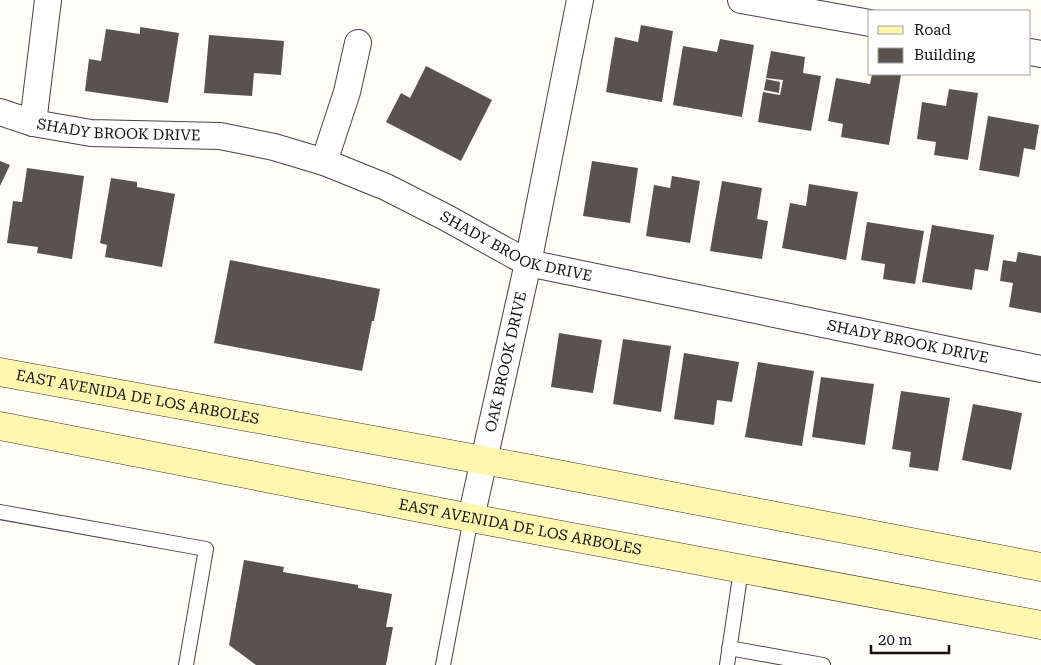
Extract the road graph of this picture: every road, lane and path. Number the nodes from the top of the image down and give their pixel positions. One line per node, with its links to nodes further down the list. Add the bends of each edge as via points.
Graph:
1 (48, 0): 7 (street)
2 (580, 0): 9 (street, OAK BROOK DRIVE)
3 (741, 0): 4 (street)
4 (868, 23)
5 (358, 43): 8 (street, via 347,92)
6 (0, 112): 7 (street, SHADY BROOK DRIVE)
7 (33, 123): 8 (street, SHADY BROOK DRIVE, via 91,133 220,136)
8 (324, 162): 9 (street, SHADY BROOK DRIVE, via 386,187)
9 (528, 263): 10 (street, SHADY BROOK DRIVE); 13 (street, OAK BROOK DRIVE)
10 (1041, 369)
11 (0, 372): 13 (main road, EAST AVENIDA DE LOS ARBOLES)
12 (0, 426): 15 (main road, EAST AVENIDA DE LOS ARBOLES)
13 (485, 460): 15 (street, OAK BROOK DRIVE); 16 (main road, EAST AVENIDA DE LOS ARBOLES)
14 (0, 512): 20 (lane, via 206,549)
15 (471, 518): 17 (main road, EAST AVENIDA DE LOS ARBOLES); 21 (lane, OAK BROOK DRIVE)
16 (1041, 567)
17 (741, 570): 18 (main road, EAST AVENIDA DE LOS ARBOLES); 19 (lane)
18 (1041, 625)
19 (729, 648): 22 (lane); 23 (lane)
20 (186, 665)
21 (444, 665)
22 (726, 665)
23 (823, 665)

